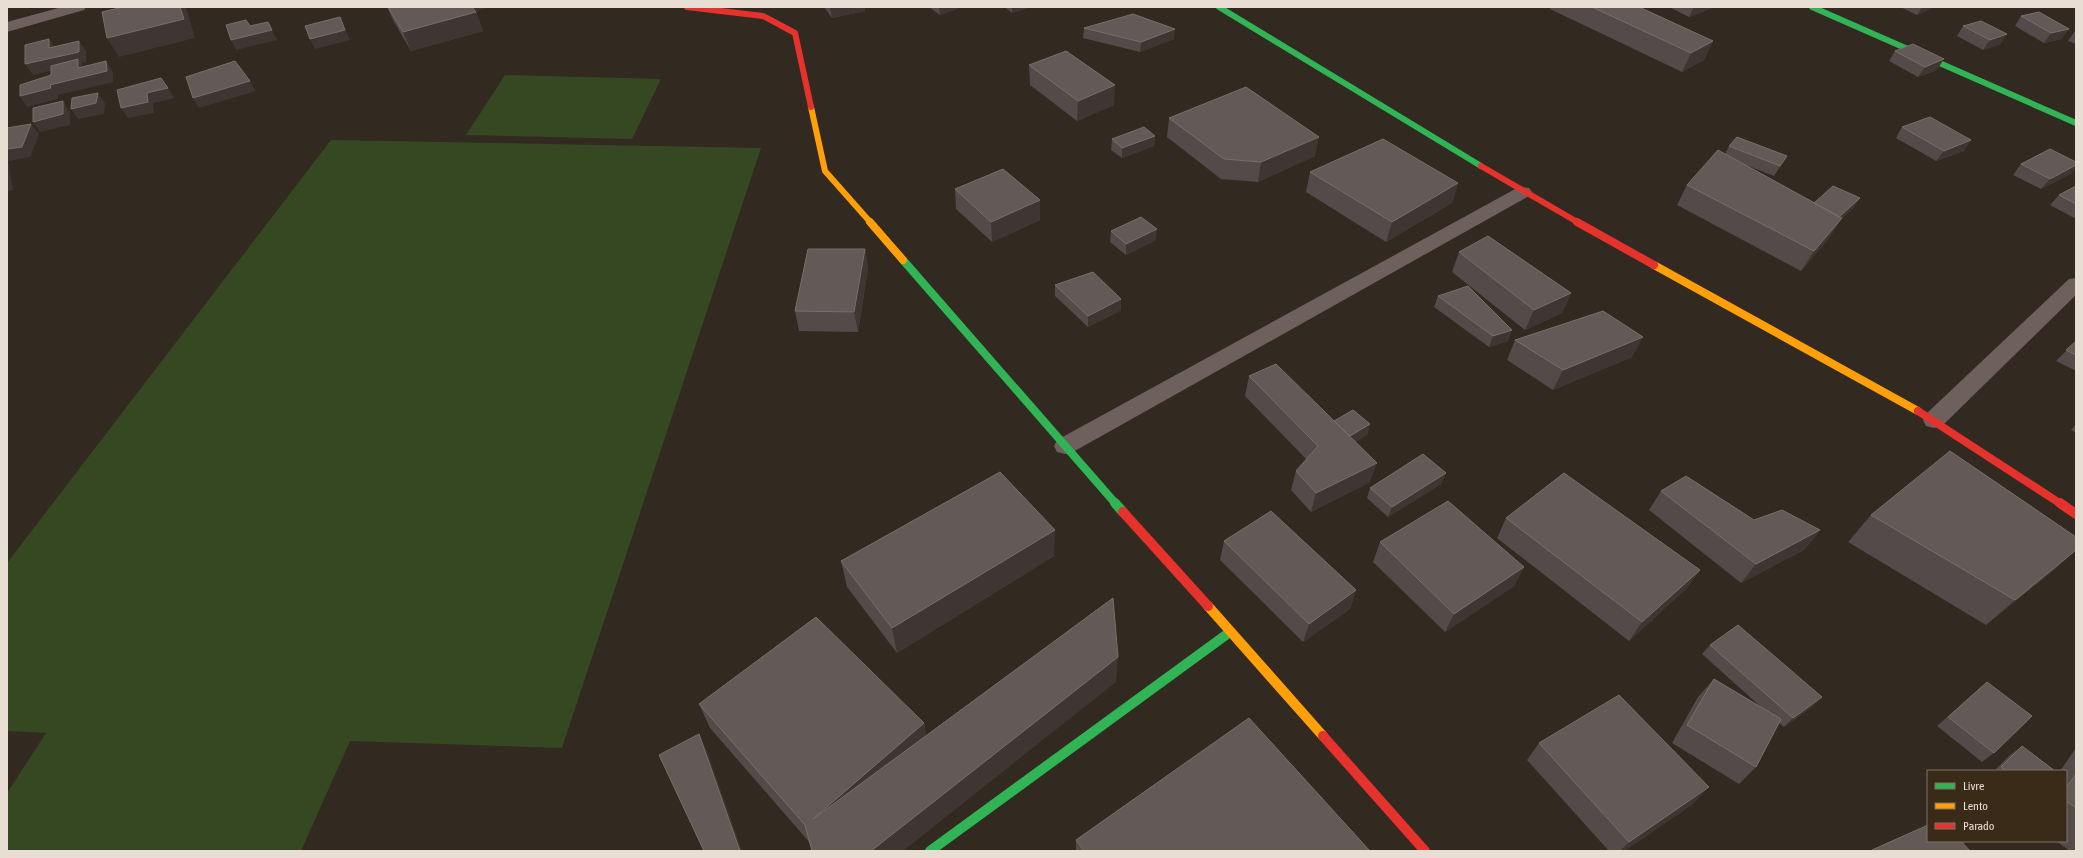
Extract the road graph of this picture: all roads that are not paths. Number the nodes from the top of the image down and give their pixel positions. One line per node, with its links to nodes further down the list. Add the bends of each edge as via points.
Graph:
1 (79, 7): 5 (street)
2 (687, 7): 10 (street, via 763,16 795,33 825,171)
3 (1219, 7): 7 (street)
4 (1812, 7): 6 (street)
5 (7, 27)
6 (2076, 123)
7 (1523, 192): 9 (street); 10 (street)
8 (2076, 284): 9 (street)
9 (1934, 420): 11 (street)
10 (1065, 446): 12 (street)
11 (2076, 514)
12 (1230, 632): 13 (street); 14 (street)
13 (930, 851)
14 (1425, 851)

